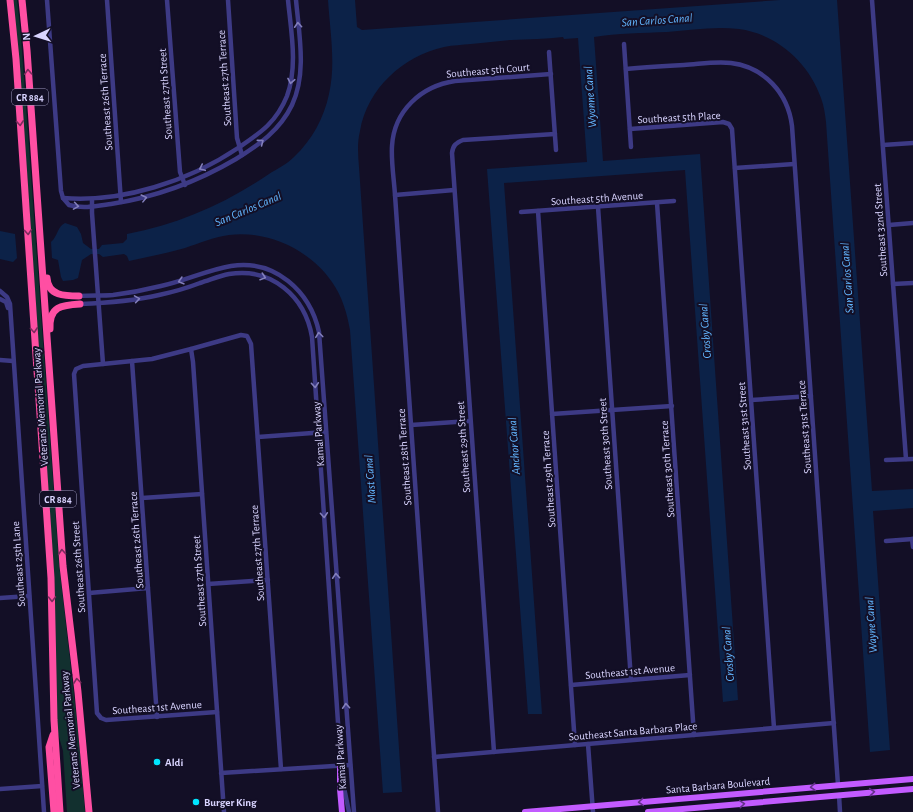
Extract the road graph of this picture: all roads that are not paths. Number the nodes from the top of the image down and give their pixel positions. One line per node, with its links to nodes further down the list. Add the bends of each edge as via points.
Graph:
1 (10, 0): 91 (highway, Veterans Memorial Parkway / CR 884, one-way to 91, via 50,563)
2 (22, 0): 18 (highway, Veterans Memorial Parkway / CR 884, one-way to 2)
3 (47, 0): 32 (street)
4 (107, 0): 30 (street, Southeast 26th Terrace)
5 (167, 0): 27 (street, Southeast 27th Street)
6 (228, 0): 21 (street, Southeast 27th Terrace)
7 (288, 0): 21 (street, one-way to 21, via 292,73 287,96 269,125)
8 (296, 0): 24 (street, one-way to 8, via 280,125 296,94 300,66)
9 (872, 0): 20 (street, Southeast 32nd Street)
10 (624, 44): 12 (street)
11 (549, 52): 13 (street)
12 (626, 69): 16 (street); 25 (street, Southeast 31st Terrace, via 725,62 745,66 765,77 778,90 788,107)
13 (551, 74): 14 (street, Southeast 5th Court, via 448,82 424,91); 17 (street)
14 (409, 104): 31 (street, Southeast 28th Terrace, via 399,119 393,141)
15 (729, 124): 16 (street, Southeast 5th Place, via 721,122); 26 (street, Southeast 31st Street, via 733,131)
16 (630, 129): 22 (street)
17 (555, 134): 23 (street); 29 (street, Southeast 29th Street, via 463,140 456,143 452,152)
18 (33, 139): 47 (highway, via 40,183 48,285 58,294); 61 (highway, Veterans Memorial Parkway / CR 884)
19 (913, 143): 20 (street)
20 (883, 145): 42 (street, Southeast 32nd Street)
21 (240, 147): 24 (street, Southeast 27th Terrace); 27 (street, one-way to 27)
22 (631, 147)
23 (556, 150)
24 (242, 155): 28 (street)
25 (794, 164): 26 (street); 57 (street, Southeast 31st Terrace)
26 (735, 168): 58 (street, Southeast 31st Street)
27 (181, 178): 28 (street, Southeast 27th Street); 30 (street)
28 (185, 185): 35 (street, one-way to 28)
29 (454, 190): 31 (street); 63 (street, Southeast 29th Street)
30 (121, 194): 33 (street); 35 (street, Southeast 26th Terrace)
31 (395, 195): 64 (street, Southeast 28th Terrace)
32 (63, 198): 33 (street); 37 (street, one-way to 37, via 74,207)
33 (92, 198): 37 (street)
34 (674, 201): 36 (street, Southeast 5th Avenue)
35 (121, 202): 37 (street)
36 (657, 202): 38 (street, Southeast 5th Avenue); 59 (street, Southeast 30th Terrace)
37 (92, 206): 46 (street)
38 (598, 207): 39 (street, Southeast 5th Avenue); 60 (street, Southeast 30th Street)
39 (538, 211): 40 (street, Southeast 5th Avenue); 62 (street, Southeast 29th Terrace)
40 (521, 212)
41 (913, 223): 42 (street)
42 (889, 225): 44 (street, Southeast 32nd Street)
43 (913, 283): 44 (street)
44 (893, 284): 69 (street, Southeast 32nd Street)
45 (0, 291): 51 (street, Southeast 25th Lane, via 9,300)
46 (98, 295): 47 (street, Kamal Parkway); 50 (street); 66 (street, Kamal Parkway, one-way to 46, via 317,321 305,298 283,277 257,267 234,266 150,289)
47 (79, 296)
48 (0, 299): 51 (street, via 6,302)
49 (80, 304): 50 (street, Kamal Parkway); 61 (highway, via 59,307 51,315 55,397)
50 (99, 304): 56 (street); 65 (street, Kamal Parkway, one-way to 65, via 158,295 230,274 259,275 280,284 301,306 309,324)
51 (10, 315): 54 (street, Southeast 25th Lane)
52 (191, 349): 55 (street); 67 (street, Southeast 27th Terrace, via 236,335 246,336 252,344); 71 (street, Southeast 27th Street)
53 (0, 360): 54 (street)
54 (13, 361): 80 (street, Southeast 25th Lane)
55 (132, 362): 56 (street); 72 (street, Southeast 26th Terrace)
56 (103, 364): 79 (street, Southeast 26th Street, via 83,366 76,369 74,374)
57 (811, 396): 58 (street); 89 (street, Southeast 31st Terrace)
58 (751, 400): 90 (street, Southeast 31st Street)
59 (672, 406): 60 (street); 82 (street, Southeast 30th Terrace)
60 (612, 410): 62 (street); 83 (street, Southeast 30th Street)
61 (52, 412): 88 (highway, Veterans Memorial Parkway / CR 884, one-way to 61, via 64,573)
62 (552, 414): 84 (street, Southeast 29th Terrace)
63 (470, 420): 64 (street); 95 (street, Southeast 29th Street)
64 (411, 425): 96 (street, Southeast 28th Terrace)
65 (318, 432): 66 (street); 67 (street); 97 (street, Kamal Parkway, one-way to 97)
66 (326, 432): 98 (street, Kamal Parkway, one-way to 66)
67 (258, 437): 76 (street, Southeast 27th Terrace)
68 (913, 458): 69 (street)
69 (906, 459): 70 (street)
70 (886, 460)
71 (202, 494): 72 (street); 77 (street, Southeast 27th Street)
72 (142, 498): 78 (street, Southeast 26th Terrace)
73 (913, 539): 74 (street); 75 (street)
74 (886, 541)
75 (913, 547)
76 (268, 580): 77 (street); 99 (street, Southeast 27th Terrace)
77 (208, 584): 85 (street, Southeast 27th Street)
78 (148, 588): 79 (street); 87 (street, Southeast 26th Terrace)
79 (89, 593): 86 (street, Southeast 26th Street)
80 (29, 596): 81 (street); 103 (street, Southeast 25th Lane)
81 (0, 598)
82 (690, 675): 83 (street, Southeast 1st Avenue); 92 (street, Southeast 30th Terrace)
83 (631, 680): 84 (street, Southeast 1st Avenue)
84 (571, 685): 94 (street, Southeast 29th Terrace)
85 (217, 712): 87 (street, Southeast 1st Avenue); 100 (street, Southeast 27th Street)
86 (99, 716): 87 (street, Southeast 1st Avenue, via 106,720)
87 (157, 717)
88 (81, 720): 112 (highway, Veterans Memorial Parkway / CR 884); 113 (highway, via 89,755)
89 (834, 723): 90 (street, Southeast Santa Barbara Place); 102 (street, Southeast 31st Terrace)
90 (774, 728): 92 (street, Southeast Santa Barbara Place)
91 (54, 731): 109 (highway, via 49,747); 110 (highway, Veterans Memorial Parkway / CR 884); 111 (highway, via 60,751)
92 (694, 735): 93 (street, Southeast Santa Barbara Place)
93 (588, 744): 94 (street, Southeast Santa Barbara Place); 107 (street)
94 (575, 745): 95 (street, Southeast Santa Barbara Place)
95 (494, 752): 96 (street, Southeast Santa Barbara Place)
96 (434, 757): 118 (street, Southeast 28th Terrace)
97 (340, 765): 98 (street); 99 (street); 115 (main road); 116 (street, Kamal Parkway)
98 (350, 765): 117 (street, Kamal Parkway)
99 (281, 769): 100 (street)
100 (221, 773): 114 (street, Southeast 27th Street)
101 (913, 779): 102 (main road, Santa Barbara Boulevard)
102 (838, 785): 107 (main road, Santa Barbara Boulevard, one-way to 107)
103 (42, 786): 104 (street); 108 (street, Southeast 25th Lane)
104 (0, 789)
105 (913, 790): 106 (main road, Santa Barbara Boulevard, one-way to 105)
106 (839, 795): 120 (main road, Santa Barbara Boulevard, one-way to 106); 121 (street)
107 (592, 809): 119 (main road, Santa Barbara Boulevard)
108 (44, 812)
109 (54, 812)
110 (60, 812)
111 (64, 812)
112 (89, 812)
113 (93, 812)
114 (224, 812)
115 (342, 812)
116 (349, 812)
117 (354, 812)
118 (438, 812)
119 (525, 812)
120 (648, 812)
121 (840, 812)

